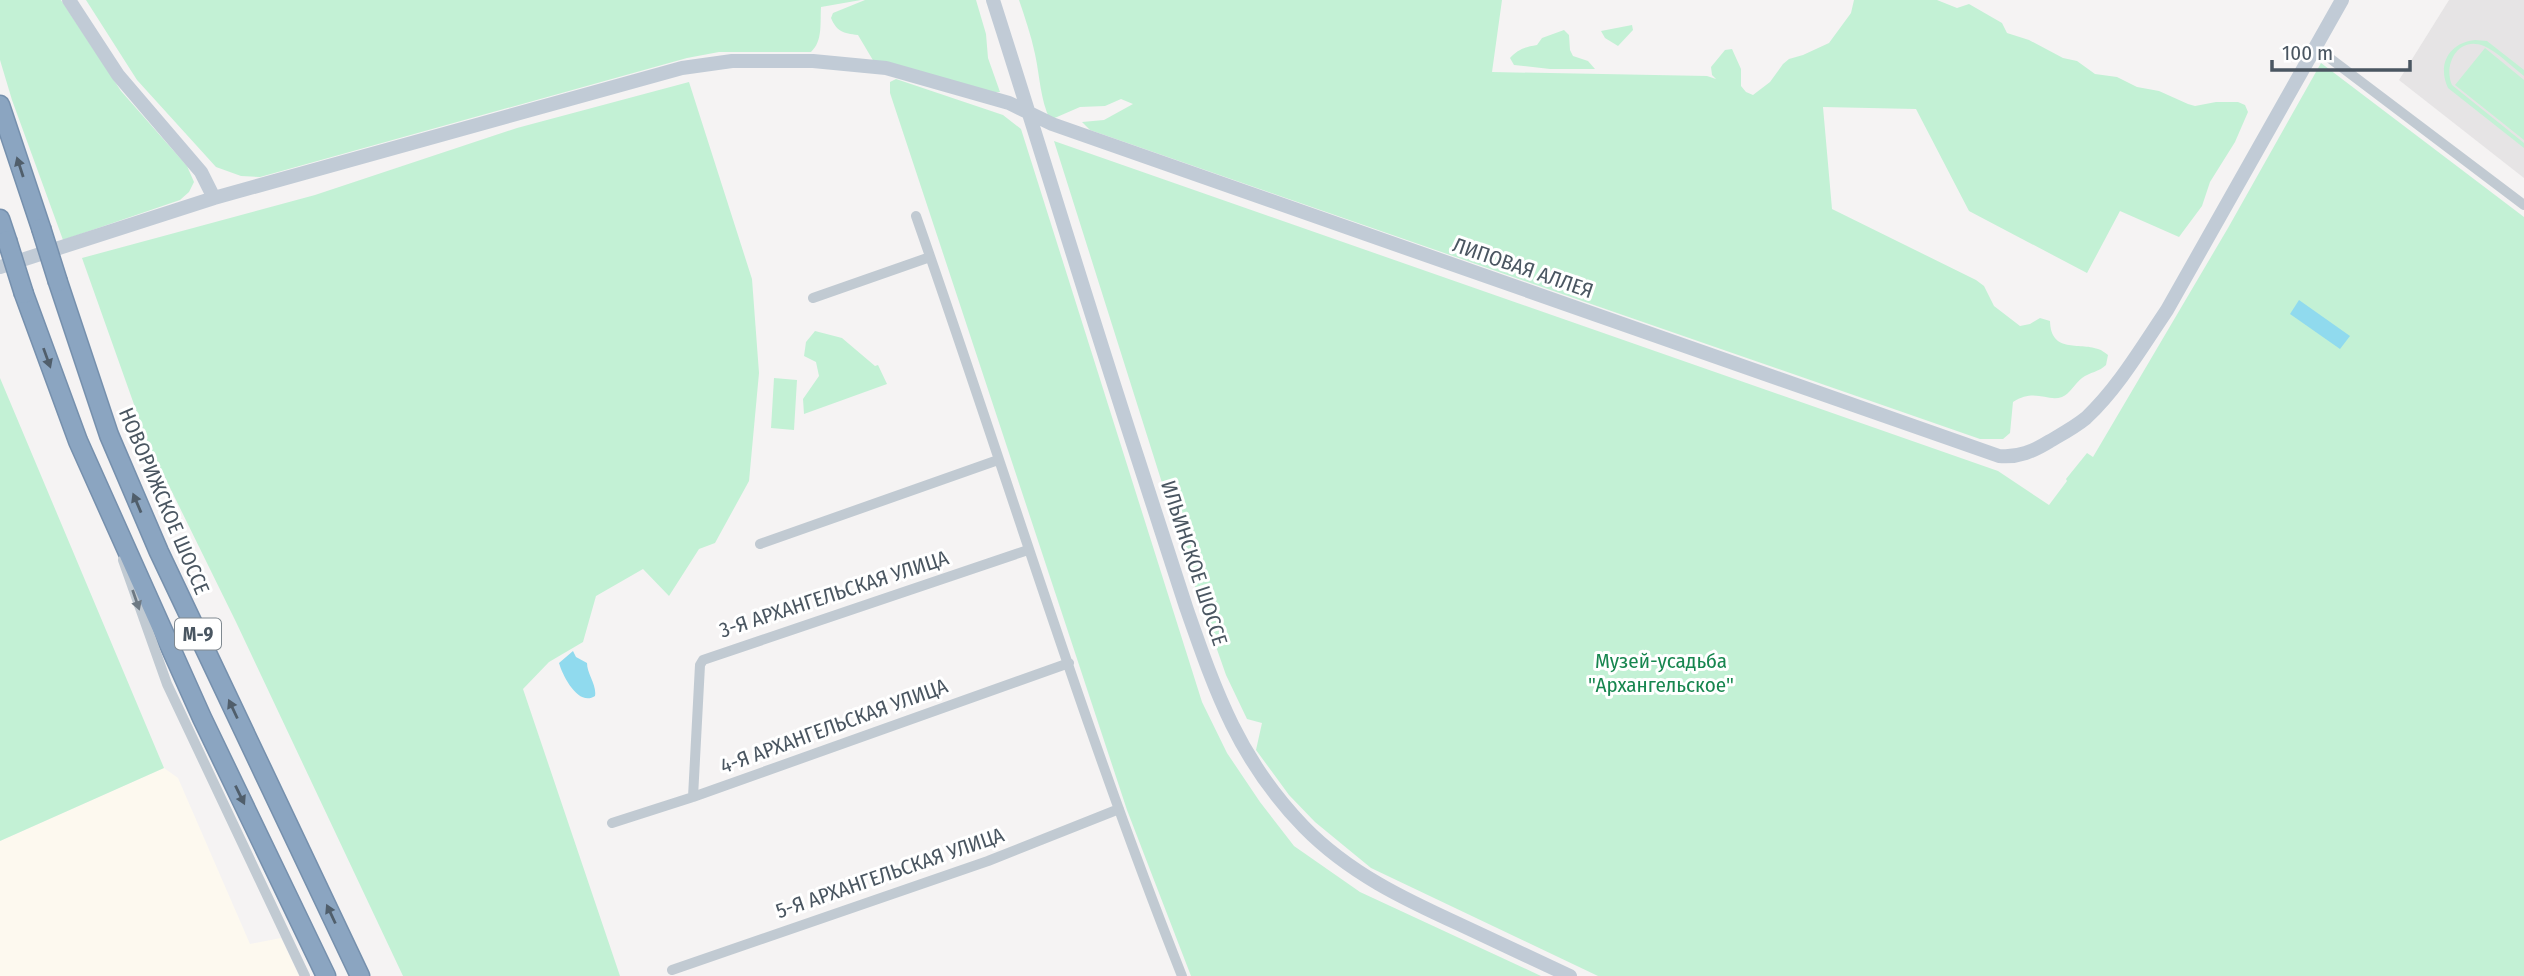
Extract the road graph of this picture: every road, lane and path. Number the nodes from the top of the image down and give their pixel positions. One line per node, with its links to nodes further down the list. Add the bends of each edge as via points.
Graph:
1 (69, 0): 7 (street, via 118,75 201,172)
2 (993, 0): 6 (street, ИЛЬИНСКОЕ ШОССЕ)
3 (2342, 0): 4 (street)
4 (2315, 47): 6 (street, ЛИПОВАЯ АЛЛЕЯ, via 2167,310 2116,383 2084,419 2037,449 2008,457 1052,124); 8 (street)
5 (0, 105): 26 (highway, НОВОРИЖСКОЕ ШОССЕ / М-9, one-way to 5, bridge, via 159,552 109,435)
6 (1028, 111): 7 (street, ЛИПОВАЯ АЛЛЕЯ, via 886,68 813,61 732,61 636,80); 28 (street, ИЛЬИНСКОЕ ШОССЕ, via 1211,679 1231,728 1256,768 1305,828 1366,877)
7 (214, 198): 13 (street, ЛИПОВАЯ АЛЛЕЯ)
8 (2524, 205)
9 (916, 216): 12 (street)
10 (0, 219): 11 (highway, М-9)
11 (3, 235): 16 (highway, М-9, one-way to 16, bridge)
12 (930, 257): 14 (street); 15 (street)
13 (0, 267)
14 (813, 298)
15 (998, 460): 17 (street); 18 (street)
16 (99, 488): 24 (street, one-way to 24, via 167,684); 25 (highway, М-9, one-way to 25, via 202,718)
17 (760, 544)
18 (1028, 550): 19 (street); 20 (street, 3-Я АРХАНГЕЛЬСКАЯ УЛИЦА, via 703,660)
19 (1069, 663): 20 (street, 4-Я АРХАНГЕЛЬСКАЯ УЛИЦА); 21 (street)
20 (693, 797): 22 (street, 4-Я АРХАНГЕЛЬСКАЯ УЛИЦА)
21 (1119, 809): 23 (street, 5-Я АРХАНГЕЛЬСКАЯ УЛИЦА, via 988,861); 27 (street)
22 (612, 823)
23 (672, 970)
24 (305, 976)
25 (326, 976)
26 (360, 976)
27 (1182, 976)
28 (1570, 976)

